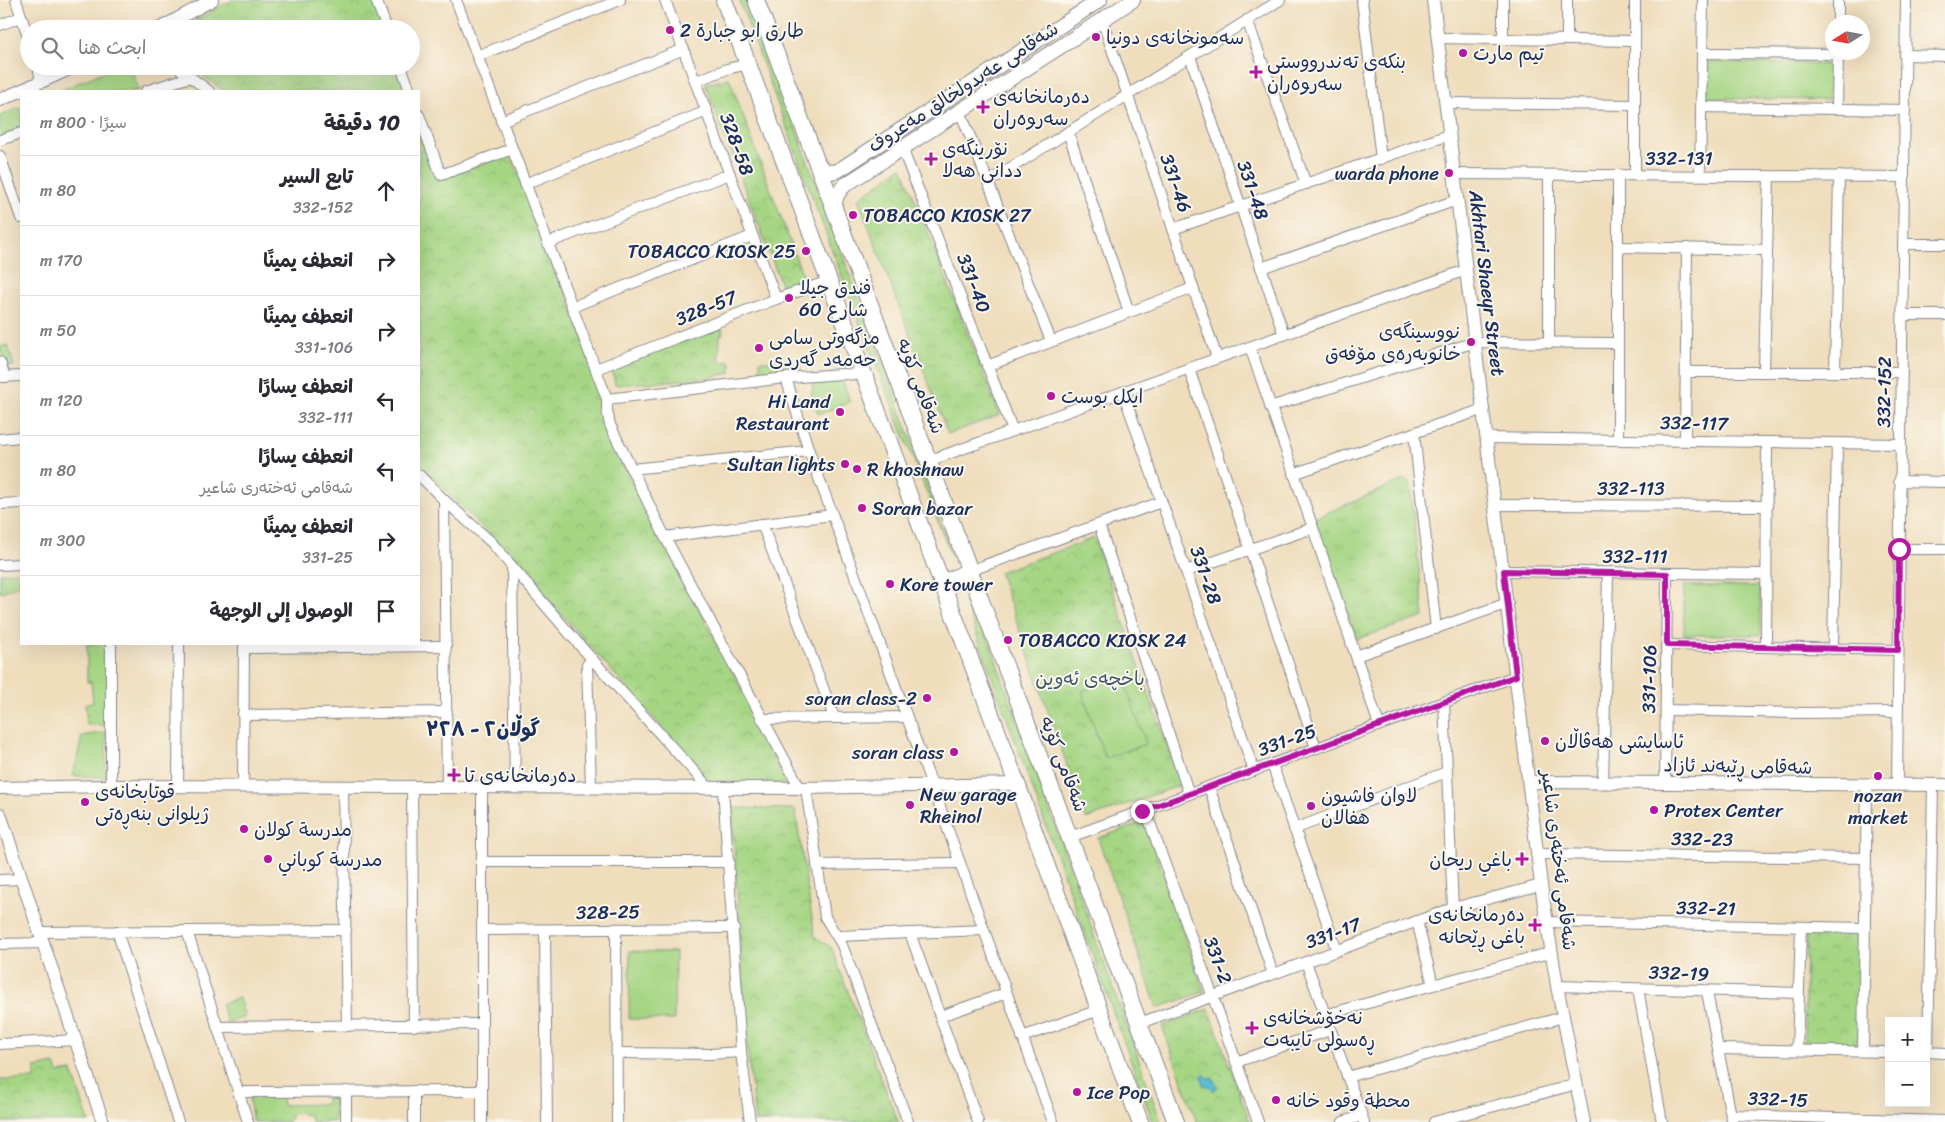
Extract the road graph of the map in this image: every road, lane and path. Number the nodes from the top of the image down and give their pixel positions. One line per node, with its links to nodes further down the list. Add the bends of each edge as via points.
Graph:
1 (16, 0): 21 (street)
2 (212, 0): 23 (street)
3 (376, 0): 24 (street)
4 (456, 0): 36 (street)
5 (620, 0): 36 (street)
6 (665, 0): 32 (street, 328-58)
7 (724, 0): 40 (highway)
8 (756, 0): 70 (highway, شەقامی کۆیە)
9 (1100, 0): 67 (main road, شەقامی عەبدولخالق مەعروف)
10 (1133, 0): 25 (main road, شەقامی عەبدولخالق مەعروف)
11 (1280, 0): 26 (street)
12 (1362, 0): 73 (street)
13 (1432, 0): 28 (street, Akhtari Shaeyr Street)
14 (1504, 0): 29 (street)
15 (1567, 0): 30 (street)
16 (1635, 0): 31 (street)
17 (1703, 0): 33 (street)
18 (1838, 0): 20 (street)
19 (1906, 0): 35 (street, 332-152)
20 (1838, 15)
21 (21, 17): 22 (street); 27 (street)
22 (22, 20)
23 (175, 20)
24 (384, 20)
25 (1102, 20): 52 (street, 331-46); 60 (main road, شەقامی عەبدولخالق مەعروف)
26 (1247, 20): 37 (street); 85 (street)
27 (0, 25)
28 (1437, 38): 29 (street); 54 (street, Akhtari Shaeyr Street)
29 (1503, 39): 30 (street)
30 (1567, 40): 31 (street)
31 (1635, 41): 55 (street)
32 (684, 49): 46 (street, 328-58); 62 (street)
33 (1702, 53): 34 (street); 56 (street)
34 (1825, 53)
35 (1906, 55): 38 (street); 58 (street, 332-152)
36 (477, 56): 62 (street)
37 (1190, 56): 52 (street); 88 (street, 331-48)
38 (1945, 56)
39 (1838, 60): 57 (street)
40 (748, 64): 46 (street); 100 (highway)
41 (40, 75): 45 (street)
42 (55, 75): 45 (street)
43 (404, 75): 50 (street)
44 (190, 76): 48 (street); 49 (street)
45 (41, 81): 47 (street)
46 (696, 82): 59 (street, 328-58)
47 (22, 90)
48 (149, 90)
49 (209, 90)
50 (410, 90)
51 (20, 91): 53 (street)
52 (1127, 94): 63 (street); 90 (street, 331-46)
53 (0, 100)
54 (1445, 103): 55 (street); 65 (street, Akhtari Shaeyr Street)
55 (1635, 105): 78 (street)
56 (1701, 108): 57 (street); 79 (street)
57 (1837, 109): 58 (street)
58 (1905, 110): 82 (street, 332-152)
59 (707, 111): 74 (street, 328-58); 84 (street)
60 (960, 111): 68 (main road, شەقامی عەبدولخالق مەعروف); 83 (street)
61 (420, 118): 69 (street, via 441,175)
62 (501, 121): 69 (street)
63 (1068, 132): 83 (street); 104 (street)
64 (20, 133): 66 (street)
65 (1449, 136): 73 (street); 75 (street, Akhtari Shaeyr Street)
66 (0, 140)
67 (879, 144): 70 (main road, شەقامی عەبدولخالق مەعروف, via 834,172 824,171); 72 (main road)
68 (902, 148): 72 (main road, شەقامی عەبدولخالق مەعروف); 115 (street, 331-40)
69 (512, 149): 84 (street)
70 (814, 155): 89 (highway, شەقامی کۆیە)
71 (0, 156): 87 (street)
72 (887, 158): 89 (main road, شەقامی عەبدولخالق مەعروف, via 838,192 835,199)
73 (1381, 159): 85 (street)
74 (730, 174): 91 (street, 328-58); 92 (street)
75 (1454, 174): 76 (street, 332-131); 86 (street, Akhtari Shaeyr Street)
76 (1550, 174): 77 (street, 332-131); 110 (street)
77 (1618, 175): 78 (street, 332-131); 95 (street)
78 (1635, 175): 79 (street, 332-131)
79 (1700, 175): 80 (street, 332-131)
80 (1769, 176): 81 (street, 332-131); 97 (street)
81 (1839, 176): 82 (street, 332-131); 120 (street)
82 (1904, 176): 93 (street, 332-152)
83 (988, 182): 108 (street)
84 (525, 184): 92 (street)
85 (1306, 184): 88 (street)
86 (1457, 200): 98 (street); 99 (street, Akhtari Shaeyr Street)
87 (19, 206)
88 (1240, 207): 90 (street); 98 (street, 331-48)
89 (837, 218): 141 (highway, شەقامی کۆیە)
90 (1173, 229): 101 (street, 331-46)
91 (752, 236): 102 (street, 328-58); 103 (street)
92 (548, 243): 103 (street)
93 (1903, 244): 94 (street); 105 (street, 332-152)
94 (1945, 244)
95 (1618, 247): 96 (street); 111 (street)
96 (1686, 248): 97 (street); 118 (street)
97 (1767, 250): 119 (street)
98 (1261, 268): 107 (street, 331-48)
99 (1466, 270): 107 (street); 109 (street, Akhtari Shaeyr Street)
100 (829, 281): 102 (street, 328-57); 122 (highway)
101 (1193, 288): 104 (street); 113 (street, 331-46)
102 (776, 299): 117 (street, 328-57)
103 (572, 307): 117 (street)
104 (1129, 312): 108 (street)
105 (1903, 315): 106 (street); 121 (street, 332-152)
106 (1945, 315)
107 (1284, 335): 112 (street)
108 (1051, 341): 115 (street)
109 (1475, 342): 110 (street); 128 (street); 129 (street, Akhtari Shaeyr Street)
110 (1549, 343): 111 (street)
111 (1618, 343): 135 (street)
112 (1250, 347): 113 (street); 128 (street)
113 (1217, 358): 116 (street)
114 (0, 362): 124 (street)
115 (987, 366): 130 (street, 331-40)
116 (1189, 369): 126 (street); 158 (street)
117 (596, 370): 127 (street)
118 (1686, 372): 119 (street); 136 (street)
119 (1764, 372): 120 (street)
120 (1835, 372): 121 (street)
121 (1901, 372): 139 (street, 332-152)
122 (864, 375): 125 (street); 170 (highway)
123 (20, 376): 124 (street)
124 (2, 377)
125 (786, 378): 127 (street); 140 (street)
126 (1123, 392): 130 (street); 148 (street, 331-28)
127 (607, 399): 142 (street, via 610,425)
128 (1270, 408): 143 (street)
129 (1484, 409): 131 (street); 133 (street, Akhtari Shaeyr Street)
130 (1013, 431): 141 (street)
131 (1414, 433): 143 (street); 172 (street)
132 (20, 437): 134 (street)
133 (1487, 438): 135 (street, 332-117); 151 (street, Akhtari Shaeyr Street)
134 (0, 439)
135 (1618, 440): 136 (street, 332-117)
136 (1685, 440): 137 (street, 332-117)
137 (1767, 442): 138 (street, 332-117); 152 (street)
138 (1836, 443): 139 (street, 332-117); 180 (street)
139 (1900, 444): 145 (street, 332-152)
140 (809, 451): 142 (street); 153 (street)
141 (928, 461): 165 (highway, شەقامی کۆیە)
142 (631, 470): 157 (street)
143 (1293, 474): 156 (street)
144 (420, 475): 147 (street)
145 (1900, 481): 146 (street); 159 (street, 332-152)
146 (1945, 482)
147 (444, 500): 163 (street, via 491,542); 178 (street)
148 (1161, 502): 155 (street); 164 (street, 331-28)
149 (20, 503): 150 (street)
150 (0, 504)
151 (1496, 504): 152 (street, 332-113); 166 (street, Akhtari Shaeyr Street)
152 (1766, 506): 169 (street)
153 (832, 515): 154 (street); 191 (street)
154 (762, 524): 157 (street); 190 (street)
155 (1099, 525): 165 (street); 220 (street)
156 (1313, 528): 158 (street); 182 (street)
157 (665, 537): 192 (street)
158 (1250, 549): 164 (street); 194 (street)
159 (1899, 549): 160 (street); 181 (street, 332-152)
160 (1945, 549)
161 (20, 564): 162 (street)
162 (0, 565)
163 (512, 567): 183 (street); 216 (street)
164 (1186, 570): 196 (street, 331-28)
165 (969, 571): 170 (highway); 224 (highway, شەقامی کۆیە)
166 (1504, 571): 167 (street, 332-111); 171 (street, شەقامی ئەختەری شاعیر)
167 (1608, 574): 168 (street, 332-111); 199 (street)
168 (1667, 574): 169 (street, 332-111); 176 (street, 331-106)
169 (1766, 574): 179 (street)
170 (942, 584): 200 (highway)
171 (1508, 604): 172 (street); 184 (street, شەقامی ئەختەری شاعیر)
172 (1436, 629): 182 (street)
173 (111, 645): 205 (street)
174 (179, 645): 206 (street)
175 (378, 645): 177 (street); 178 (street)
176 (1667, 645): 179 (street); 186 (street, 331-106)
177 (244, 646): 189 (street)
178 (446, 646): 187 (street)
179 (1766, 647): 180 (street)
180 (1833, 649): 181 (street)
181 (1898, 650): 188 (street, 332-152)
182 (1356, 656): 193 (street)
183 (592, 659): 214 (street, via 587,665); 217 (street)
184 (1516, 676): 185 (street, 331-25); 198 (street, شەقامی ئەختەری شاعیر)
185 (1444, 702): 193 (street, 331-25); 197 (street)
186 (1666, 710): 188 (street); 201 (street, 331-106)
187 (447, 712): 189 (street); 212 (street)
188 (1897, 712): 203 (street, 332-152)
189 (243, 714): 207 (street)
190 (834, 717): 191 (street); 192 (street)
191 (907, 717): 202 (street)
192 (762, 719): 219 (street)
193 (1379, 725): 194 (street, 331-25)
194 (1316, 748): 195 (street, 331-25)
195 (1272, 764): 196 (street, 331-25); 223 (street)
196 (1254, 770): 208 (street, 331-25)
197 (1447, 772): 223 (street); 234 (street)
198 (1530, 782): 199 (street, شەقامی ڕێبەند ئازاد); 225 (street, شەقامی ئەختەری شاعیر)
199 (1603, 783): 201 (street, شەقامی ڕێبەند ئازاد)
200 (1018, 784): 202 (street); 262 (highway)
201 (1665, 784): 209 (street, شەقامی ڕێبەند ئازاد)
202 (932, 785): 219 (street); 229 (street)
203 (1897, 785): 204 (street, شەقامی ڕێبەند ئازاد); 209 (street, شەقامی ڕێبەند ئازاد)
204 (1939, 785): 266 (street)
205 (111, 786): 206 (street); 215 (street)
206 (178, 786): 207 (street)
207 (243, 786): 210 (street)
208 (1209, 786): 220 (street, 331-25); 254 (street)
209 (1867, 786): 226 (street)
210 (343, 787): 211 (street); 240 (street)
211 (412, 787): 212 (street); 270 (street)
212 (447, 787): 213 (street)
213 (482, 787): 216 (street); 227 (street)
214 (590, 787): 216 (street); 217 (street)
215 (0, 788)
216 (515, 788)
217 (709, 788): 218 (street)
218 (723, 788): 219 (street); 228 (street)
219 (803, 788): 230 (street)
220 (1189, 794): 221 (street, 331-25)
221 (1145, 810): 224 (street, 331-25); 261 (street, 331-2)
222 (0, 814): 231 (street)
223 (1294, 829): 251 (street)
224 (1070, 837): 267 (highway, شەقامی کۆیە)
225 (1538, 854): 226 (street, 332-23); 233 (street, شەقامی ئەختەری شاعیر)
226 (1866, 858): 239 (street)
227 (482, 862): 228 (street); 241 (street)
228 (729, 862): 237 (street)
229 (960, 863): 230 (street); 243 (street)
230 (817, 865): 248 (street, via 825,917)
231 (22, 879): 232 (street); 249 (street)
232 (0, 880)
233 (1541, 885): 234 (street, 331-17); 236 (street, شەقامی ئەختەری شاعیر)
234 (1453, 908): 235 (street, 331-17)
235 (1417, 921): 251 (street, 331-17); 255 (street)
236 (1546, 922): 238 (street, 332-21); 252 (street, شەقامی ئەختەری شاعیر)
237 (734, 928): 242 (street, 328-25); 278 (street)
238 (1801, 928): 239 (street, 332-21); 260 (street)
239 (1865, 928): 279 (street)
240 (346, 930): 245 (street); 269 (street)
241 (482, 930): 246 (street, 328-25); 268 (street)
242 (616, 930): 246 (street, 328-25); 282 (street)
243 (984, 930): 247 (street); 259 (street)
244 (117, 931): 245 (street); 249 (street); 295 (street)
245 (187, 931): 271 (street)
246 (545, 931): 300 (street)
247 (910, 933): 248 (street); 264 (street)
248 (838, 936): 303 (street)
249 (42, 937): 250 (street); 274 (street)
250 (0, 944)
251 (1337, 951): 253 (street, 331-17)
252 (1552, 952): 255 (street); 256 (street, شەقامی ئەختەری شاعیر)
253 (1306, 962): 254 (street, 331-17); 263 (street)
254 (1273, 974): 261 (street, 331-17)
255 (1434, 985): 263 (street)
256 (1557, 986): 257 (street, 332-19); 265 (street, شەقامی ئەختەری شاعیر)
257 (1638, 989): 258 (street, 332-19); 312 (street)
258 (1707, 992): 260 (street, 332-19); 276 (street)
259 (1006, 993): 264 (street); 273 (street)
260 (1799, 993): 277 (street)
261 (1212, 996): 267 (street, 331-17); 284 (street, 331-2)
262 (1099, 1010): 273 (street); 306 (highway)
263 (1325, 1015): 272 (street)
264 (940, 1016): 304 (street)
265 (1563, 1017): 285 (street); 286 (street, شەقامی ئەختەری شاعیر)
266 (1929, 1017)
267 (1140, 1023): 307 (highway, شەقامی کۆیە)
268 (482, 1024): 270 (street); 289 (street)
269 (347, 1026): 270 (street); 271 (street)
270 (414, 1026)
271 (217, 1027): 290 (street)
272 (1330, 1030): 284 (street); 285 (street)
273 (1022, 1037): 305 (street)
274 (76, 1040): 275 (street); 294 (street)
275 (0, 1044)
276 (1718, 1049): 277 (street); 292 (street)
277 (1797, 1050): 279 (street)
278 (741, 1052): 282 (street); 302 (street)
279 (1863, 1052): 280 (street)
280 (1885, 1052)
281 (1930, 1052): 283 (street)
282 (617, 1053): 301 (street)
283 (1945, 1053)
284 (1236, 1062): 308 (street, 331-2)
285 (1347, 1077): 291 (street)
286 (1577, 1084): 310 (street); 311 (street, شەقامی ئەختەری شاعیر)
287 (346, 1090): 288 (street); 290 (street); 297 (street)
288 (414, 1091): 289 (street); 298 (street)
289 (481, 1091): 299 (street)
290 (238, 1092): 296 (street)
291 (1363, 1119): 309 (street)
292 (1732, 1119): 293 (street, 332-15)
293 (1945, 1121)
294 (103, 1122)
295 (178, 1122)
296 (248, 1122)
297 (346, 1122)
298 (414, 1122)
299 (482, 1122)
300 (547, 1122)
301 (618, 1122)
302 (750, 1122)
303 (908, 1122)
304 (978, 1122)
305 (1053, 1122)
306 (1140, 1122)
307 (1176, 1122)
308 (1258, 1122)
309 (1343, 1122)
310 (1434, 1122)
311 (1584, 1122)
312 (1662, 1122)

